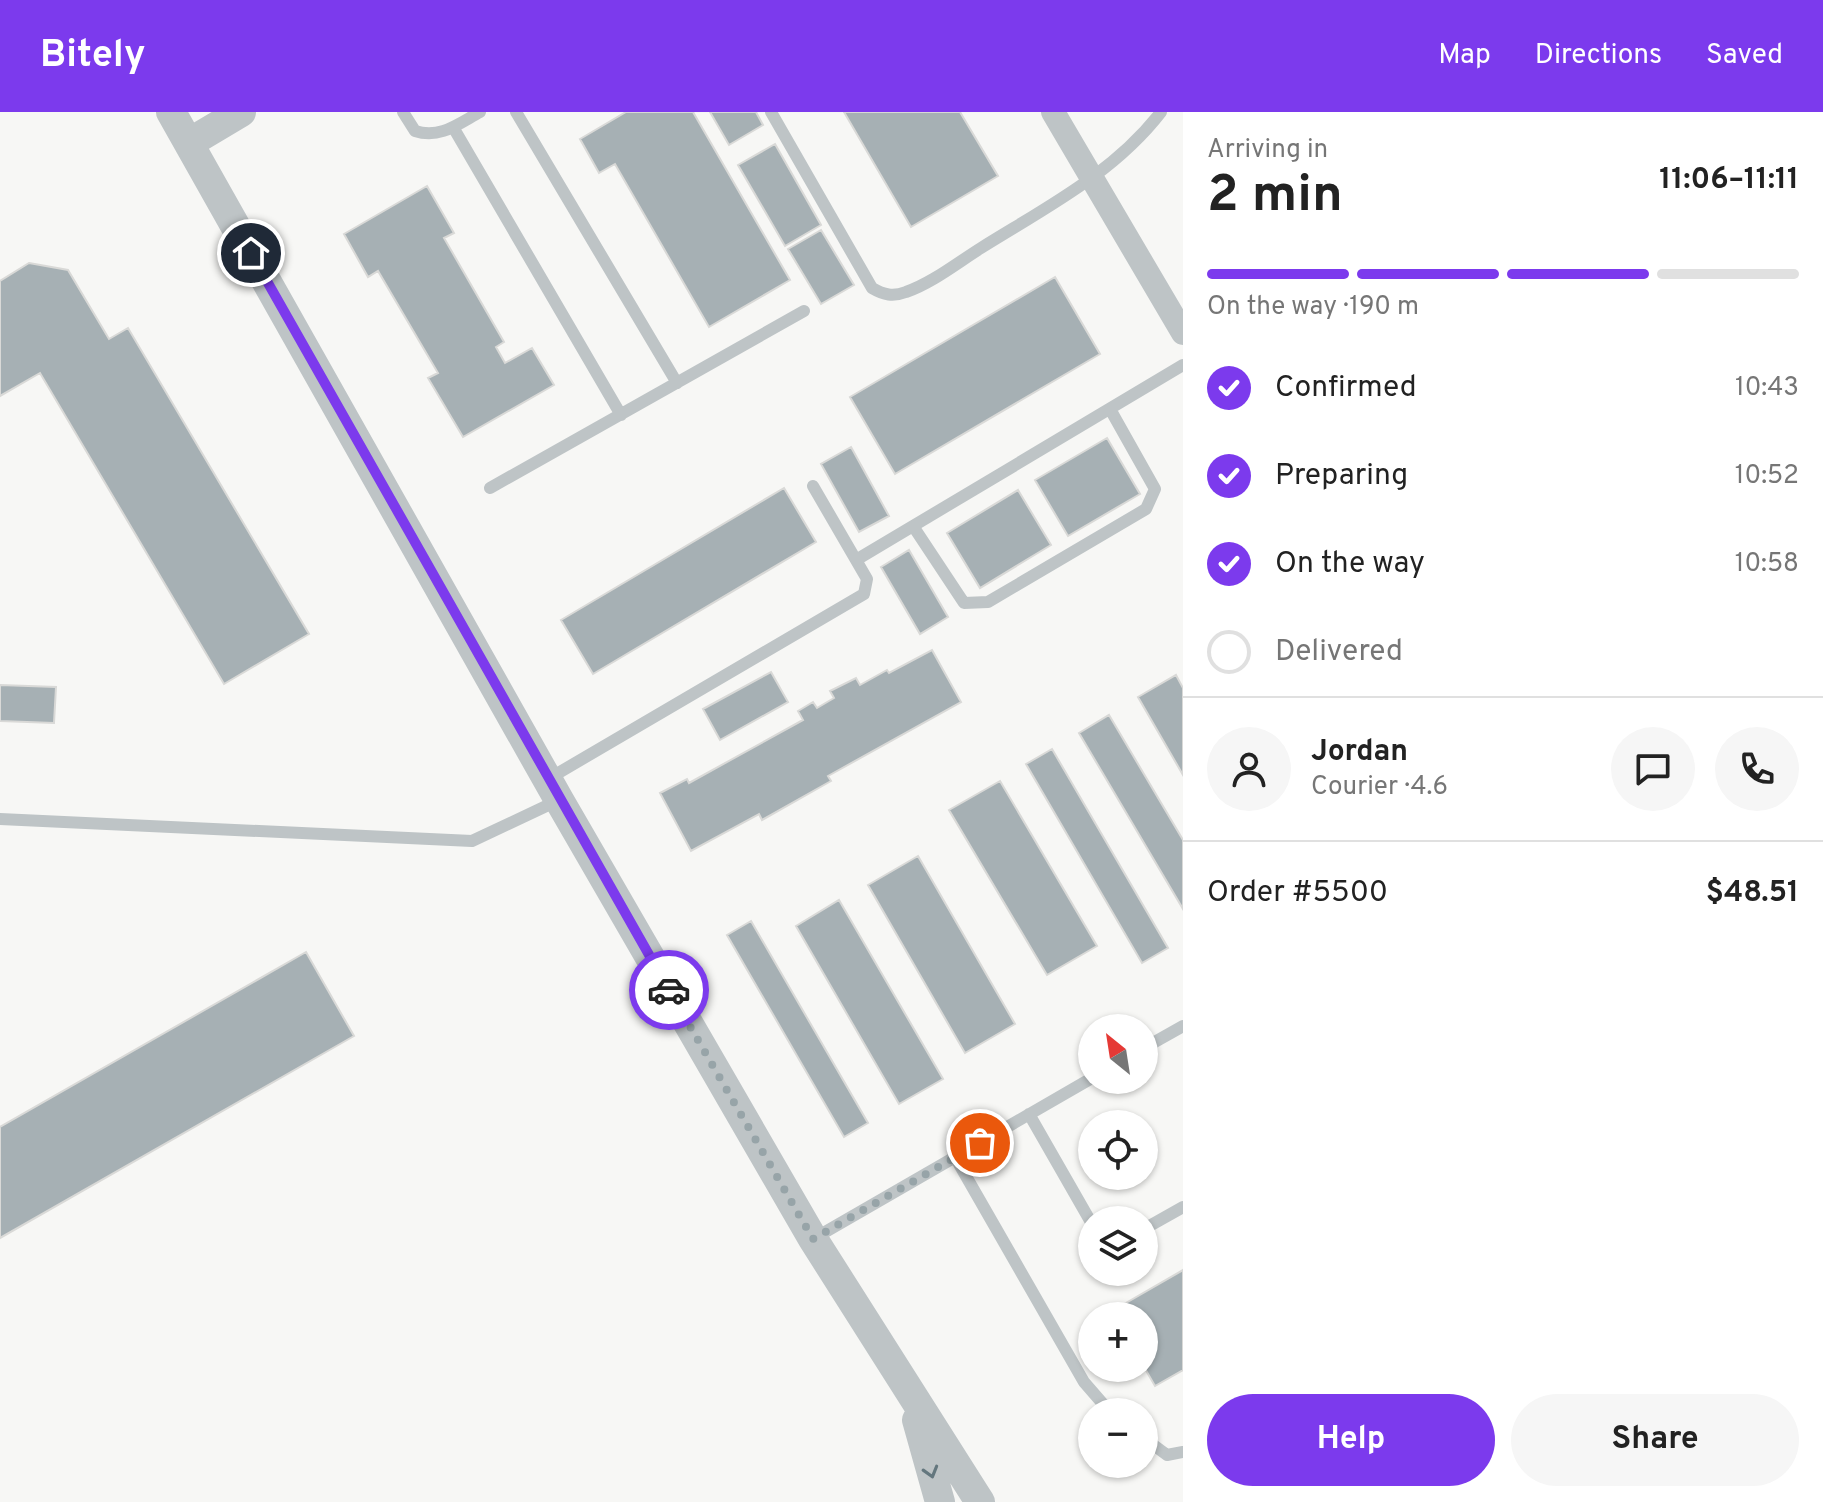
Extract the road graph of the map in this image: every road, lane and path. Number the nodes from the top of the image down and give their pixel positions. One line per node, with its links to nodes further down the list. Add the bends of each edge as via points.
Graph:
1 (171, 112): 10 (street)
2 (241, 112): 10 (street)
3 (403, 112): 9 (lane, via 415,131 427,135)
4 (480, 112): 9 (lane)
5 (516, 112): 15 (lane)
6 (771, 112): 11 (lane, via 872,288 886,296 906,293)
7 (1053, 112): 11 (street)
8 (1161, 112): 11 (lane, via 1141,138)
9 (453, 127): 17 (lane)
10 (189, 143): 22 (street)
11 (1092, 179): 13 (street)
12 (804, 311): 15 (lane)
13 (1183, 333)
14 (1183, 365): 16 (lane)
15 (677, 383): 17 (lane)
16 (1110, 409): 20 (lane); 20 (lane, via 1155,489 1146,509 988,602 964,603)
17 (621, 415): 19 (lane)
18 (813, 486): 21 (lane)
19 (490, 488)
20 (913, 526): 21 (lane)
21 (856, 560): 22 (lane, via 867,579 864,594)
22 (553, 789): 23 (lane, via 472,841); 32 (street)
23 (0, 819)
24 (1183, 1026): 25 (lane)
25 (1158, 1040)
26 (1078, 1086): 27 (lane)
27 (1029, 1114): 28 (lane); 29 (lane)
28 (955, 1157): 32 (lane); 34 (lane)
29 (1082, 1206)
30 (1183, 1207): 31 (lane)
31 (1158, 1221)
32 (813, 1239): 33 (street)
33 (908, 1387): 37 (street, one-way to 37); 38 (street)
34 (1098, 1398)
35 (1158, 1448): 36 (lane, via 1167,1455)
36 (1183, 1452)
37 (940, 1502)
38 (980, 1502)

